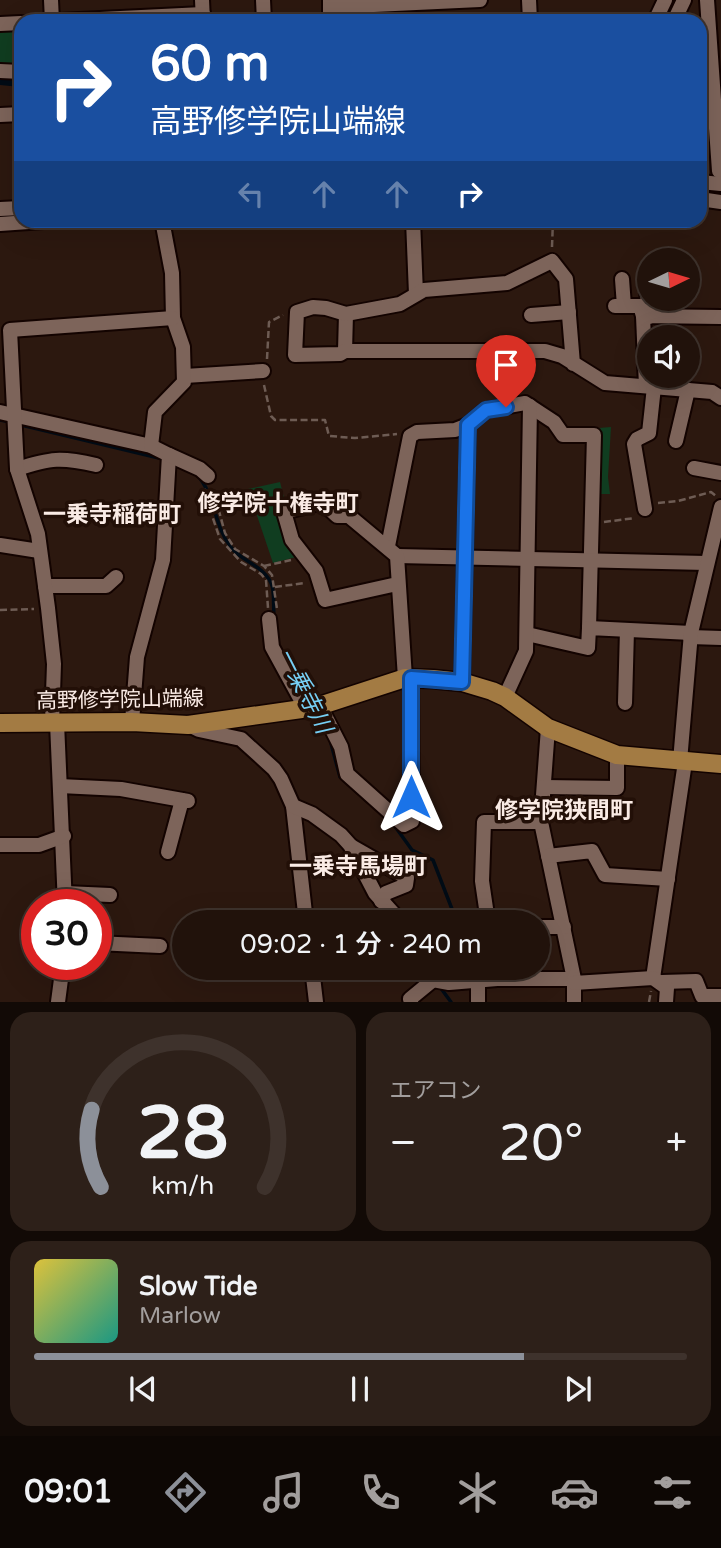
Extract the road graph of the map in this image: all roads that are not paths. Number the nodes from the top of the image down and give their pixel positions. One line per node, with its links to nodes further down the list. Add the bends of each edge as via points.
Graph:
1 (481, 0): 3 (street)
2 (707, 0): 6 (street)
3 (330, 9)
4 (203, 12): 5 (street)
5 (171, 14)
6 (720, 178)
7 (164, 228): 17 (street, via 172,273)
8 (413, 228): 10 (street)
9 (622, 279): 15 (street, via 619,306 640,306)
10 (415, 294): 11 (street, via 507,283 552,261 566,279); 13 (street, via 400,304)
11 (569, 312): 14 (street); 20 (street)
12 (646, 312): 15 (street)
13 (346, 314): 19 (street); 19 (street, via 313,307 297,312 295,355)
14 (531, 315)
15 (646, 316): 16 (street); 18 (street)
16 (721, 317)
17 (173, 318): 22 (street, via 183,347); 29 (street, via 10,330)
18 (647, 325)
19 (345, 351): 20 (street, via 545,351)
20 (573, 364): 23 (street, via 605,383)
21 (262, 371): 22 (street)
22 (185, 376): 32 (street, via 155,412)
23 (637, 386)
24 (650, 388): 40 (street, via 649,433 634,444)
25 (663, 388): 26 (street)
26 (688, 390): 27 (street, via 712,392); 31 (street)
27 (721, 398)
28 (530, 407): 30 (street, via 525,403 486,410); 45 (street); 46 (street, via 554,422 563,435 594,435)
29 (7, 413): 32 (street); 36 (street)
30 (468, 425): 42 (street, via 410,436); 44 (street)
31 (676, 441)
32 (151, 446): 33 (street)
33 (169, 455): 38 (street, via 200,469); 62 (street, via 163,560 137,657)
34 (96, 465): 36 (street, via 68,458)
35 (694, 468): 37 (street)
36 (17, 469): 43 (street)
37 (721, 473)
38 (210, 482)
39 (721, 507): 47 (street)
40 (645, 508)
41 (0, 545): 43 (street)
42 (392, 550): 44 (street); 49 (street); 49 (street, via 349,516 337,516 322,502 284,512 292,540 316,570 325,600)
43 (39, 551): 50 (street)
44 (467, 556): 45 (street); 58 (street)
45 (529, 558): 46 (street); 54 (street)
46 (590, 560): 47 (street); 52 (street)
47 (706, 563): 55 (street)
48 (116, 577): 50 (street, via 106,586)
49 (397, 583): 57 (street)
50 (45, 586): 64 (street)
51 (273, 619): 61 (street, via 272,647 302,702)
52 (589, 628): 53 (street); 54 (street, via 588,648)
53 (627, 630): 55 (street); 60 (street)
54 (527, 635): 59 (street, via 526,651)
55 (691, 635): 56 (street); 68 (street)
56 (721, 638)
57 (408, 678): 58 (main road, 高野修学院山端線); 61 (main road, 高野修学院山端線); 61 (street, via 412,821 404,825 347,774 341,747)
58 (462, 682): 59 (main road, 高野修学院山端線)
59 (505, 697): 66 (main road, 高野修学院山端線)
60 (625, 703)
61 (312, 708): 65 (main road, 高野修学院山端線)
62 (132, 722): 64 (main road, 高野修学院山端線); 65 (main road, 高野修学院山端線)
63 (0, 723): 64 (main road, 高野修学院山端線)
64 (55, 723): 70 (street)
65 (188, 725): 72 (street, via 241,739 274,769)
66 (548, 728): 67 (main road, 高野修学院山端線); 71 (street)
67 (617, 755): 68 (main road, 高野修学院山端線); 71 (street, via 617,788)
68 (682, 761): 69 (main road, 高野修学院山端線); 79 (street)
69 (721, 764)
70 (60, 786): 74 (street); 77 (street, via 121,789 185,800)
71 (544, 787): 73 (street)
72 (293, 806): 76 (street, via 312,814); 82 (street)
73 (541, 822): 78 (street); 84 (street, via 484,822 482,881)
74 (64, 836): 75 (street, via 39,845); 80 (street)
75 (0, 845)
76 (350, 845): 81 (street); 81 (street, via 407,878 406,885 386,893)
77 (167, 852)
78 (548, 856): 79 (street, via 592,851 605,875); 86 (street)
79 (668, 879): 93 (street)
80 (65, 889)
81 (382, 901): 83 (street)
82 (305, 910)
83 (390, 910)
84 (486, 910)
85 (550, 927): 86 (street)
86 (564, 927): 95 (street)
87 (112, 944): 88 (street)
88 (160, 946)
89 (550, 979): 95 (street)
90 (61, 980): 97 (street)
91 (313, 980): 98 (street)
92 (433, 980): 94 (street); 99 (street)
93 (657, 980): 95 (street); 96 (street, via 696,981 702,996); 102 (street, via 667,988)
94 (478, 981): 100 (street)
95 (574, 981): 101 (street)
96 (721, 996)
97 (58, 1002)
98 (316, 1002)
99 (411, 1002)
100 (478, 1002)
101 (574, 1002)
102 (666, 1002)

